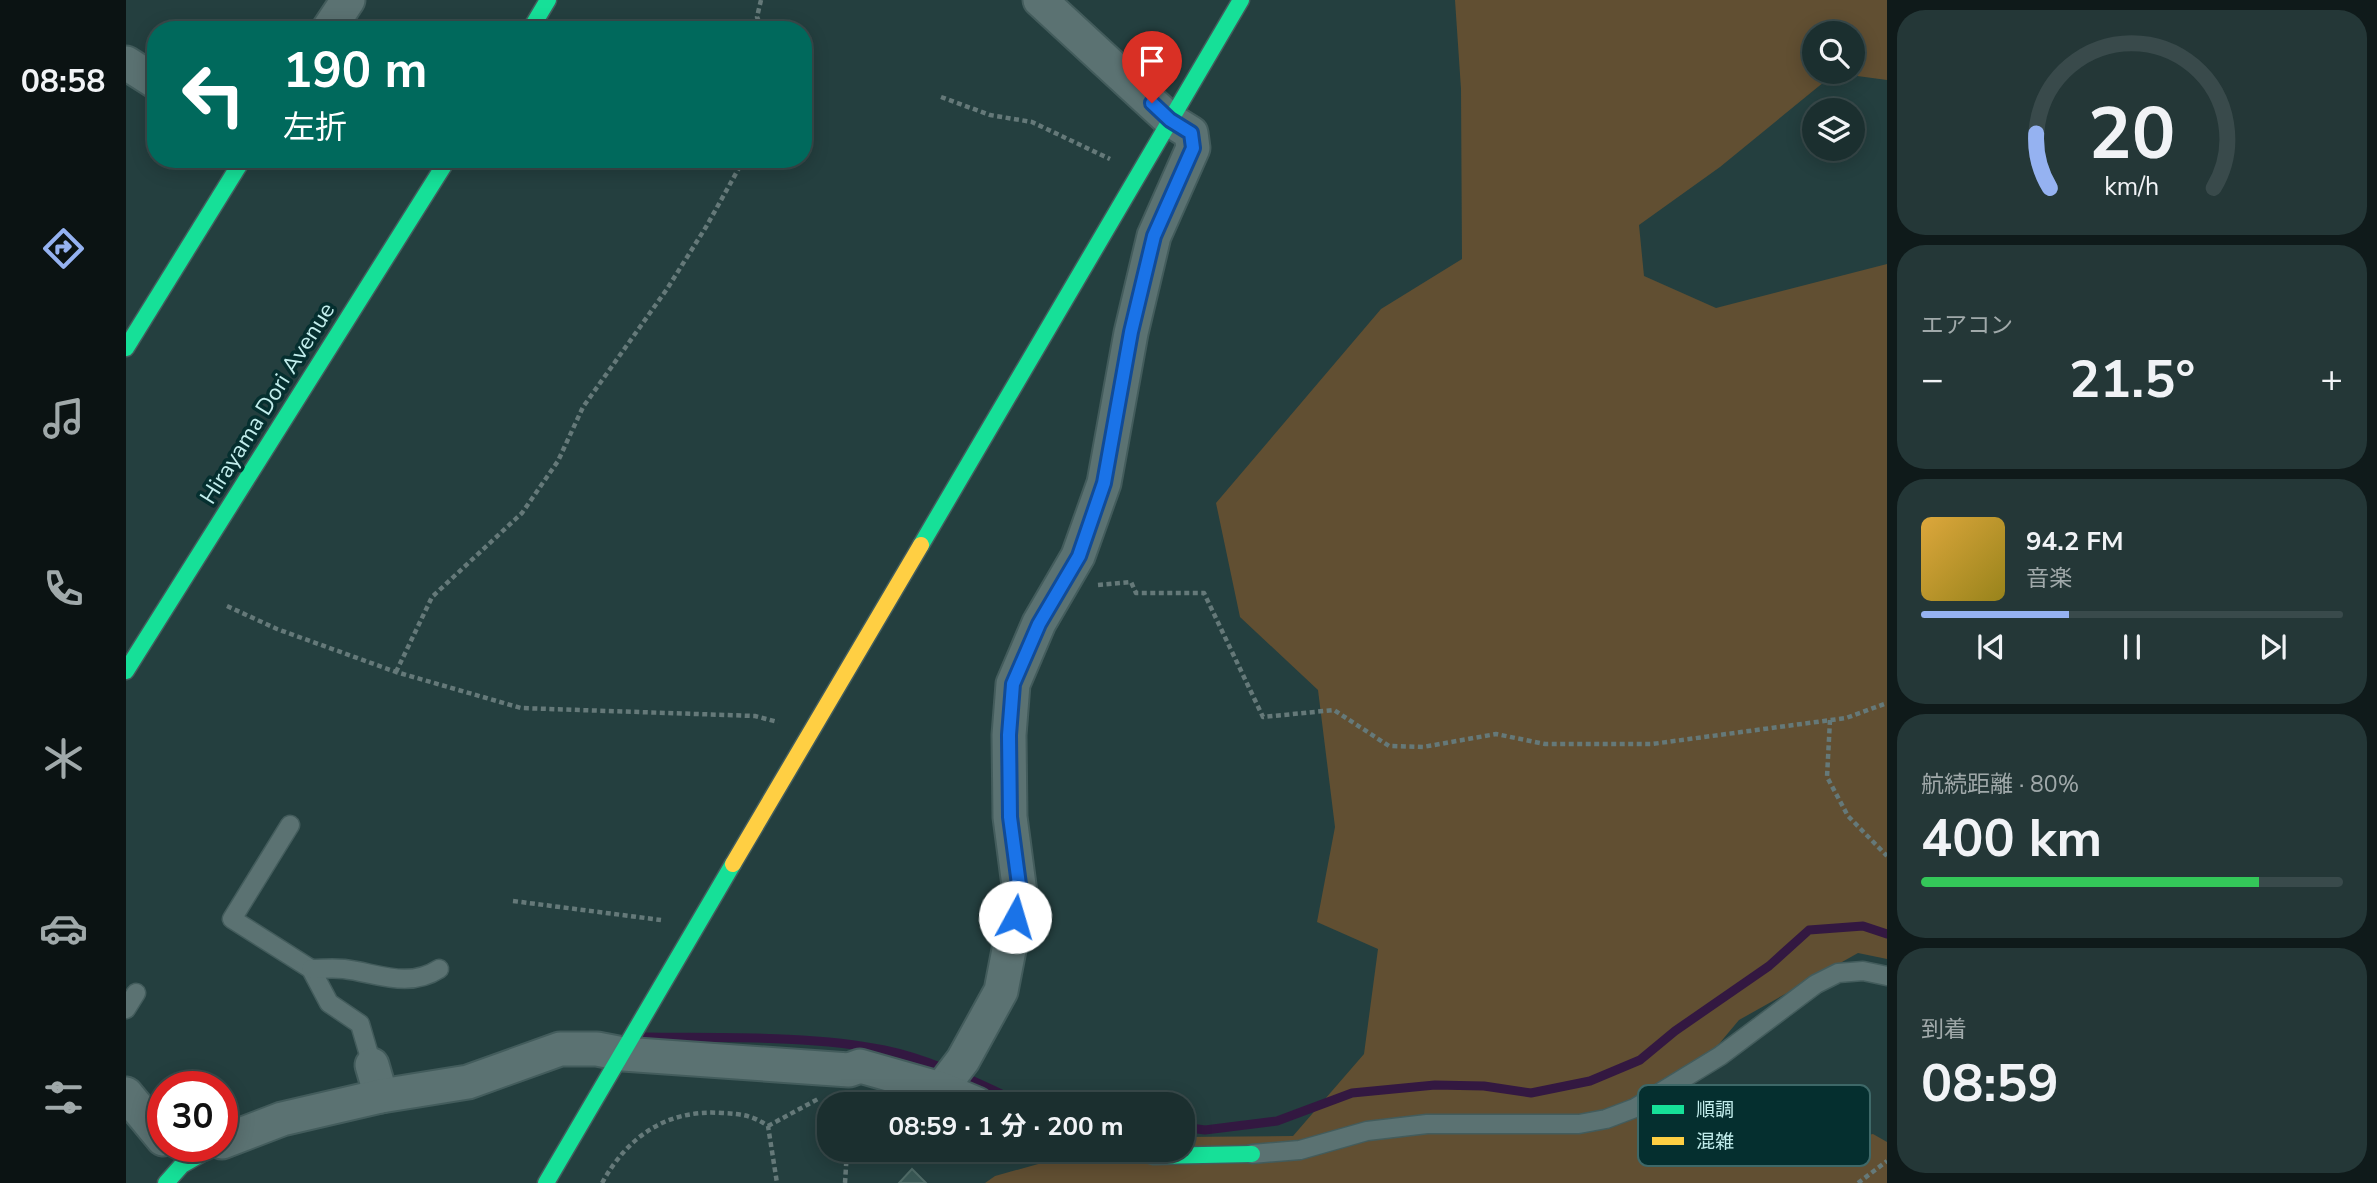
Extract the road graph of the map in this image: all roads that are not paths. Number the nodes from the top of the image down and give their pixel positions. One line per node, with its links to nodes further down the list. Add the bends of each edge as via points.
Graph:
1 (348, 0): 5 (street)
2 (548, 0): 6 (street)
3 (1040, 0): 9 (street)
4 (1241, 0): 9 (street)
5 (334, 21)
6 (535, 21)
7 (126, 64): 8 (street)
8 (147, 77)
9 (1170, 120): 20 (street); 21 (street, via 1191,133 1193,148 1154,236 1104,483 1079,556 1039,624 1013,684 1010,817 1020,892 1001,991)
10 (237, 168): 12 (street)
11 (442, 168): 13 (street, Hirayama Dori Avenue)
12 (126, 348)
13 (126, 671)
14 (290, 825): 15 (lane, via 232,919)
15 (311, 969): 16 (lane, via 342,969 402,980); 22 (lane, via 329,1003 360,1024)
16 (439, 970)
17 (1887, 976): 23 (lane, via 1838,972)
18 (136, 993): 19 (lane)
19 (126, 1009)
20 (625, 1050): 21 (street); 22 (street, via 560,1049 468,1082); 31 (street)
21 (951, 1077): 24 (street)
22 (378, 1085): 28 (street)
23 (1673, 1085)
24 (965, 1092)
25 (126, 1094): 27 (street)
26 (1638, 1106): 29 (lane, via 1579,1124 1427,1124 1367,1131 1300,1150)
27 (147, 1120)
28 (238, 1136)
29 (1252, 1153): 30 (street)
30 (1195, 1155)
31 (546, 1183)

